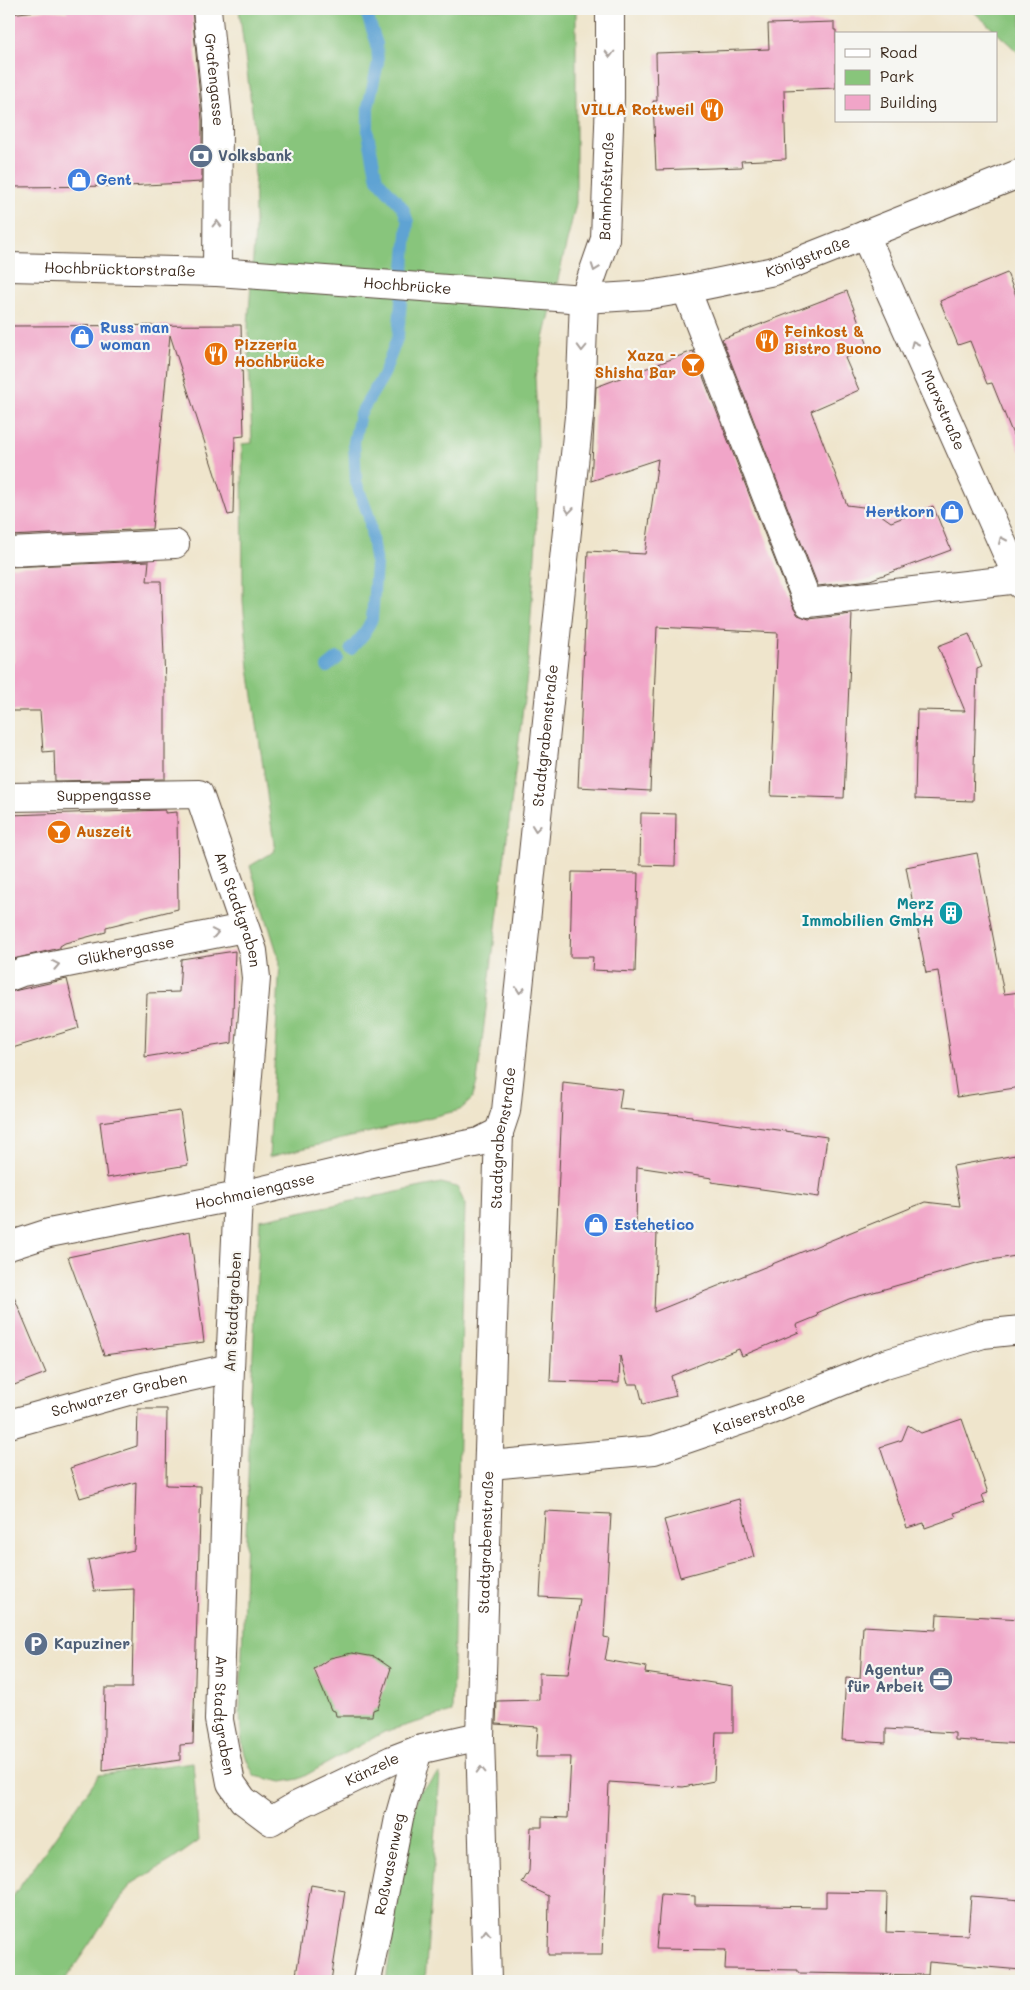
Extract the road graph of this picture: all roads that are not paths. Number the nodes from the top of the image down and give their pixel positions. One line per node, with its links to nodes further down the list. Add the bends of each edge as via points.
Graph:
1 (207, 9): 6 (street, Grafengasse, one-way to 1, via 218,119)
2 (610, 9): 8 (street, Bahnhofstraße, one-way to 8, via 605,239)
3 (1021, 173): 4 (street, Königstraße)
4 (864, 235): 7 (street, Königstraße, via 774,271); 11 (street, Marxstraße, one-way to 4)
5 (9, 267): 6 (street, Hochbrücktorstraße)
6 (224, 273): 8 (street, Hochbrücke)
7 (686, 290): 8 (street, Königstraße); 11 (street, via 808,602)
8 (584, 299): 16 (street, Stadtgrabenstraße, one-way to 16, via 579,416 516,1029 506,1111)
9 (175, 544): 10 (street)
10 (9, 552)
11 (1020, 582)
12 (198, 794): 13 (street, Suppengasse); 14 (street, Am Stadtgraben)
13 (9, 796)
14 (244, 928): 15 (street, Glükhergasse, one-way to 14); 17 (street, Am Stadtgraben, via 253,951 256,978)
15 (9, 976)
16 (499, 1132): 17 (street, Hochmaiengasse, via 479,1142); 22 (street, Stadtgrabenstraße)
17 (238, 1196): 18 (street, Hochmaiengasse, via 49,1233); 20 (street, Am Stadtgraben)
18 (9, 1246)
19 (1021, 1330): 22 (street, Kaiserstraße, via 983,1334 882,1365 772,1410 654,1450)
20 (230, 1368): 21 (street, Schwarzer Graben, via 139,1388); 25 (street, Am Stadtgraben, via 219,1720 231,1783 244,1800)
21 (9, 1424)
22 (490, 1465): 23 (street, Stadtgrabenstraße)
23 (480, 1736): 24 (street, Känzele); 27 (street, Stadtgrabenstraße, one-way to 23)
24 (418, 1750): 25 (street, Känzele, via 296,1806); 26 (street, Roßwasenweg, via 399,1818)
25 (271, 1821)
26 (367, 1981)
27 (487, 1981)

